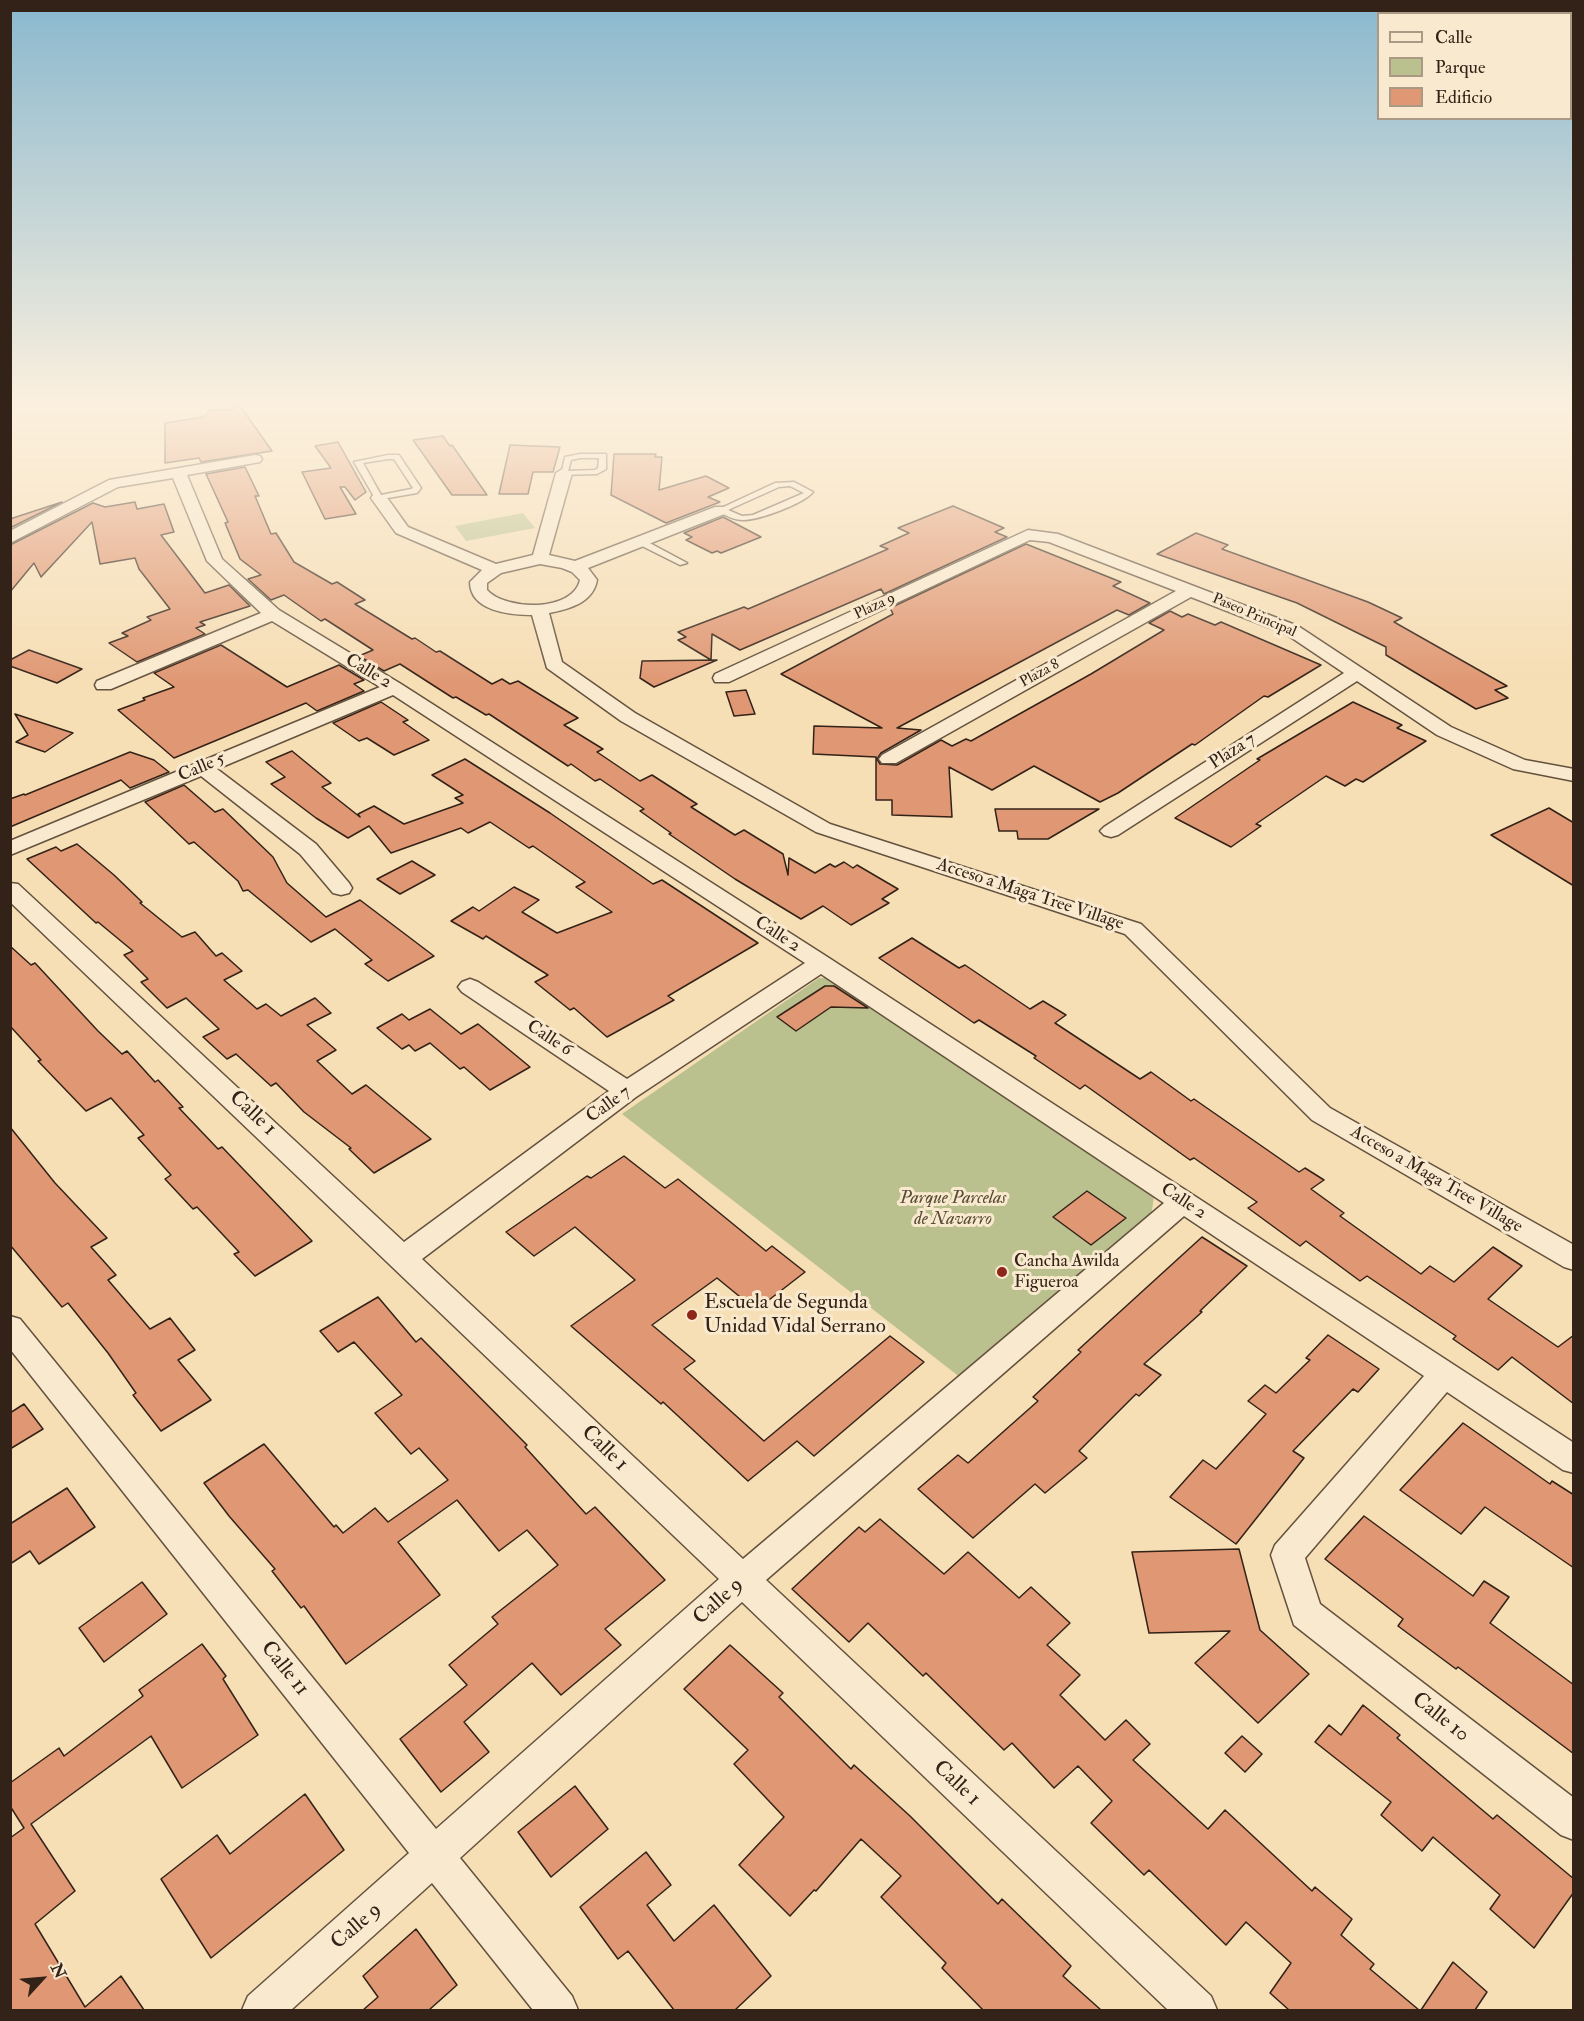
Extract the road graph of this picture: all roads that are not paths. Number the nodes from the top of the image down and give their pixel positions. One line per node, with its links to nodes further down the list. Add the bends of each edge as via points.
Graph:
1 (93, 494): 11 (street)
2 (187, 494): 19 (street, Calle 2, via 215,561)
3 (377, 494): 8 (lane)
4 (397, 494): 8 (lane)
5 (558, 494): 13 (street)
6 (757, 494): 9 (lane)
7 (807, 494): 9 (lane, via 754,517 741,518)
8 (379, 498): 16 (street, via 402,531)
9 (721, 510): 12 (street)
10 (1028, 535): 17 (street, Paseo Principal, via 1052,537); 21 (street, Plaza 9)
11 (10, 538)
12 (641, 542): 14 (lane); 15 (street)
13 (540, 559): 15 (street); 16 (street)
14 (683, 562)
15 (576, 567): 18 (street, via 588,580 580,595 569,602)
16 (494, 569): 18 (street, via 483,577 479,585 481,594 502,607)
17 (1191, 590): 20 (street, Paseo Principal, via 1292,630); 24 (street, Plaza 8)
18 (539, 609): 36 (street, Acceso a Maga Tree Village, via 554,664 628,717 823,828 1132,929 1321,1114)
19 (273, 614): 22 (street); 23 (street, Calle 2)
20 (1355, 674): 26 (street, Paseo Principal, via 1444,731 1520,765); 27 (street, Plaza 7)
21 (722, 678)
22 (104, 685)
23 (394, 687): 25 (street, Calle 5); 31 (street, Calle 2)
24 (889, 759)
25 (203, 768): 28 (street, Calle 5); 29 (street, via 308,849)
26 (1574, 775)
27 (1111, 831)
28 (10, 849)
29 (341, 888)
30 (10, 889): 35 (street, Calle 1)
31 (821, 963): 33 (street, Calle 7); 34 (street, Calle 2)
32 (470, 987): 33 (street, Calle 6)
33 (627, 1090): 35 (street, Calle 7)
34 (1183, 1202): 38 (street, Calle 2); 40 (street, Calle 9)
35 (404, 1257): 40 (street, Calle 1)
36 (1574, 1259)
37 (10, 1327): 42 (street, Calle 11)
38 (1443, 1375): 39 (street, Calle 2); 41 (street, Calle 10, via 1287,1556 1306,1614)
39 (1574, 1460)
40 (741, 1581): 42 (street, Calle 9); 45 (street, Calle 1)
41 (1574, 1822)
42 (435, 1858): 43 (street, Calle 9); 44 (street, Calle 11)
43 (262, 2010)
44 (558, 2010)
45 (1197, 2010)

